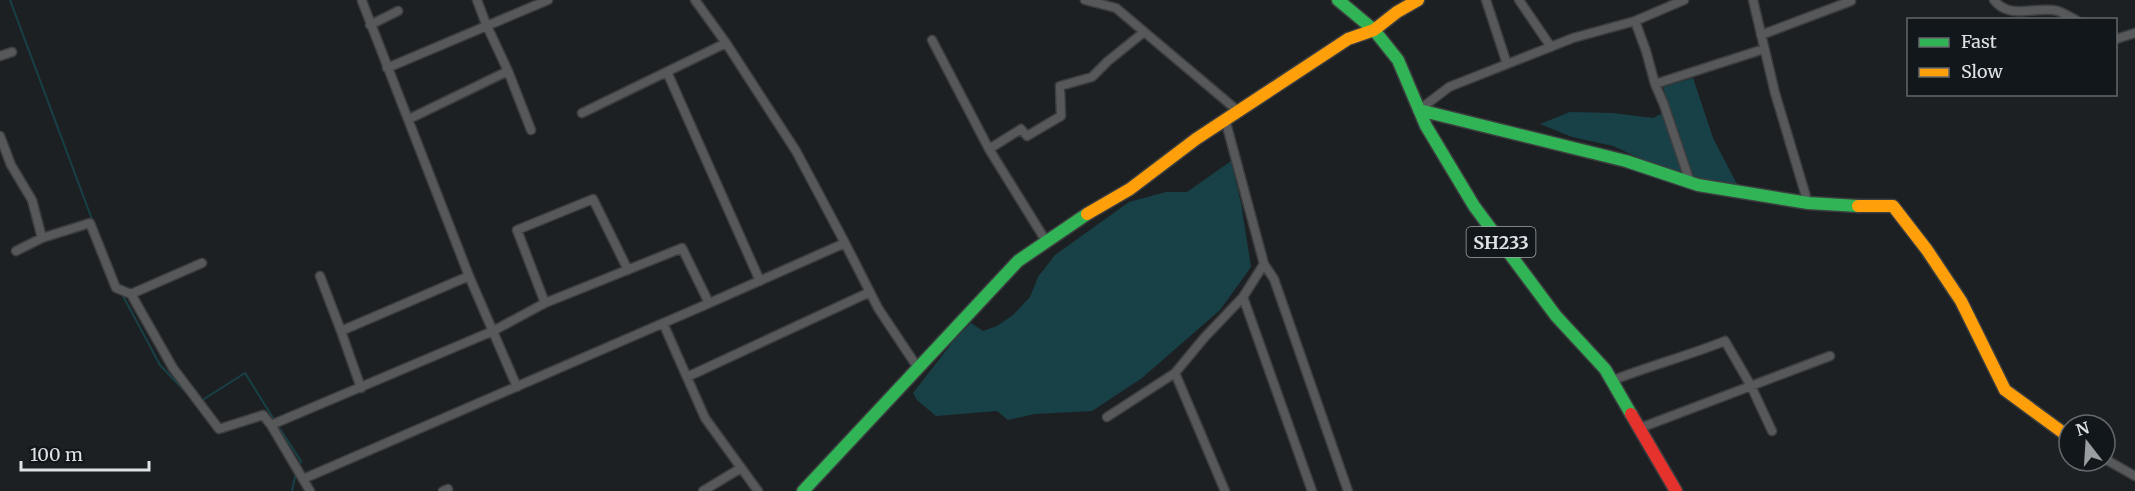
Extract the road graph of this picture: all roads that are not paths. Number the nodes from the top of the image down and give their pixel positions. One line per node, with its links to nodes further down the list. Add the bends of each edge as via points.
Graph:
1 (477, 0): 18 (street)
2 (548, 0): 18 (street)
3 (695, 0): 26 (street)
4 (1084, 0): 14 (street)
5 (1338, 0): 20 (main road, SH233)
6 (1418, 0): 20 (main road)
7 (1486, 0): 31 (street)
8 (1519, 0): 27 (street)
9 (1684, 0): 17 (street)
10 (1753, 0): 23 (street)
11 (1994, 0): 16 (street, via 2009,11 2057,11)
12 (362, 1): 19 (street)
13 (1851, 1): 23 (street)
14 (1117, 4): 21 (street)
15 (398, 11): 19 (street)
16 (2072, 18)
17 (1635, 21): 27 (street); 35 (street)
18 (486, 24): 32 (street); 33 (street)
19 (370, 25): 32 (street)
20 (1374, 30): 36 (main road, SH233, via 1398,60); 37 (main road, via 1348,39)
21 (1144, 32): 37 (street); 43 (street, via 1092,77 1060,86 1061,116 1027,136 1021,129)
22 (2135, 33): 24 (street)
23 (1761, 35): 28 (street)
24 (2117, 38)
25 (932, 40): 43 (street)
26 (726, 42): 34 (street); 48 (street, via 795,151)
27 (1551, 47): 31 (street)
28 (1764, 49): 35 (street); 45 (street)
29 (12, 52): 30 (street)
30 (0, 56)
31 (1507, 64): 36 (street, via 1449,87)
32 (387, 68): 39 (street)
33 (508, 71): 39 (street); 41 (street)
34 (667, 72): 38 (street); 55 (street)
35 (1654, 84): 44 (street)
36 (1419, 110): 44 (main road, via 1626,161); 68 (main road, SH233, via 1474,206 1556,316 1605,369)
37 (1238, 111): 40 (main road)
38 (582, 113)
39 (409, 119): 54 (street)
40 (1225, 119): 47 (main road, via 1130,189); 51 (street)
41 (531, 130)
42 (0, 136): 46 (street, via 11,165 32,200)
43 (988, 149): 47 (street)
44 (1690, 182): 45 (main road)
45 (1808, 203): 75 (main road, via 1893,206 1961,301 2005,390)
46 (42, 238): 49 (street); 56 (street, via 90,224)
47 (1046, 241): 65 (main road, via 1018,261)
48 (845, 243): 55 (street); 57 (street)
49 (16, 251)
50 (202, 263): 56 (street)
51 (1264, 264): 58 (street); 88 (street, via 1274,279)
52 (628, 270): 59 (street); 59 (street, via 593,199 517,230); 60 (street, via 682,248)
53 (320, 276): 62 (street)
54 (469, 276): 62 (street); 63 (street)
55 (760, 281): 60 (street)
56 (124, 292): 73 (street, via 173,368 219,429 263,415)
57 (870, 292): 65 (street); 67 (street)
58 (1243, 297): 66 (street); 87 (street)
59 (545, 303): 63 (street)
60 (709, 303): 61 (street)
61 (663, 323): 67 (street); 70 (street)
62 (341, 331): 71 (street)
63 (493, 331): 70 (street); 71 (street)
64 (1830, 356): 69 (street)
65 (918, 368): 85 (main road)
66 (1175, 373): 72 (street); 86 (street)
67 (687, 377): 78 (street, via 705,418)
68 (1611, 381): 69 (street, via 1725,341); 74 (main road, SH233)
69 (1751, 386): 74 (street); 76 (street)
70 (517, 387): 79 (street)
71 (361, 388): 73 (street)
72 (1107, 417)
73 (274, 424): 79 (street)
74 (1640, 428): 81 (main road, SH233)
75 (2057, 428)
76 (1772, 430)
77 (2117, 466): 80 (street)
78 (741, 468): 83 (street); 84 (street)
79 (299, 473): 82 (street)
80 (2135, 476)
81 (1674, 487)
82 (310, 491)
83 (703, 491)
84 (758, 491)
85 (803, 491)
86 (1226, 491)
87 (1312, 491)
88 (1348, 491)

